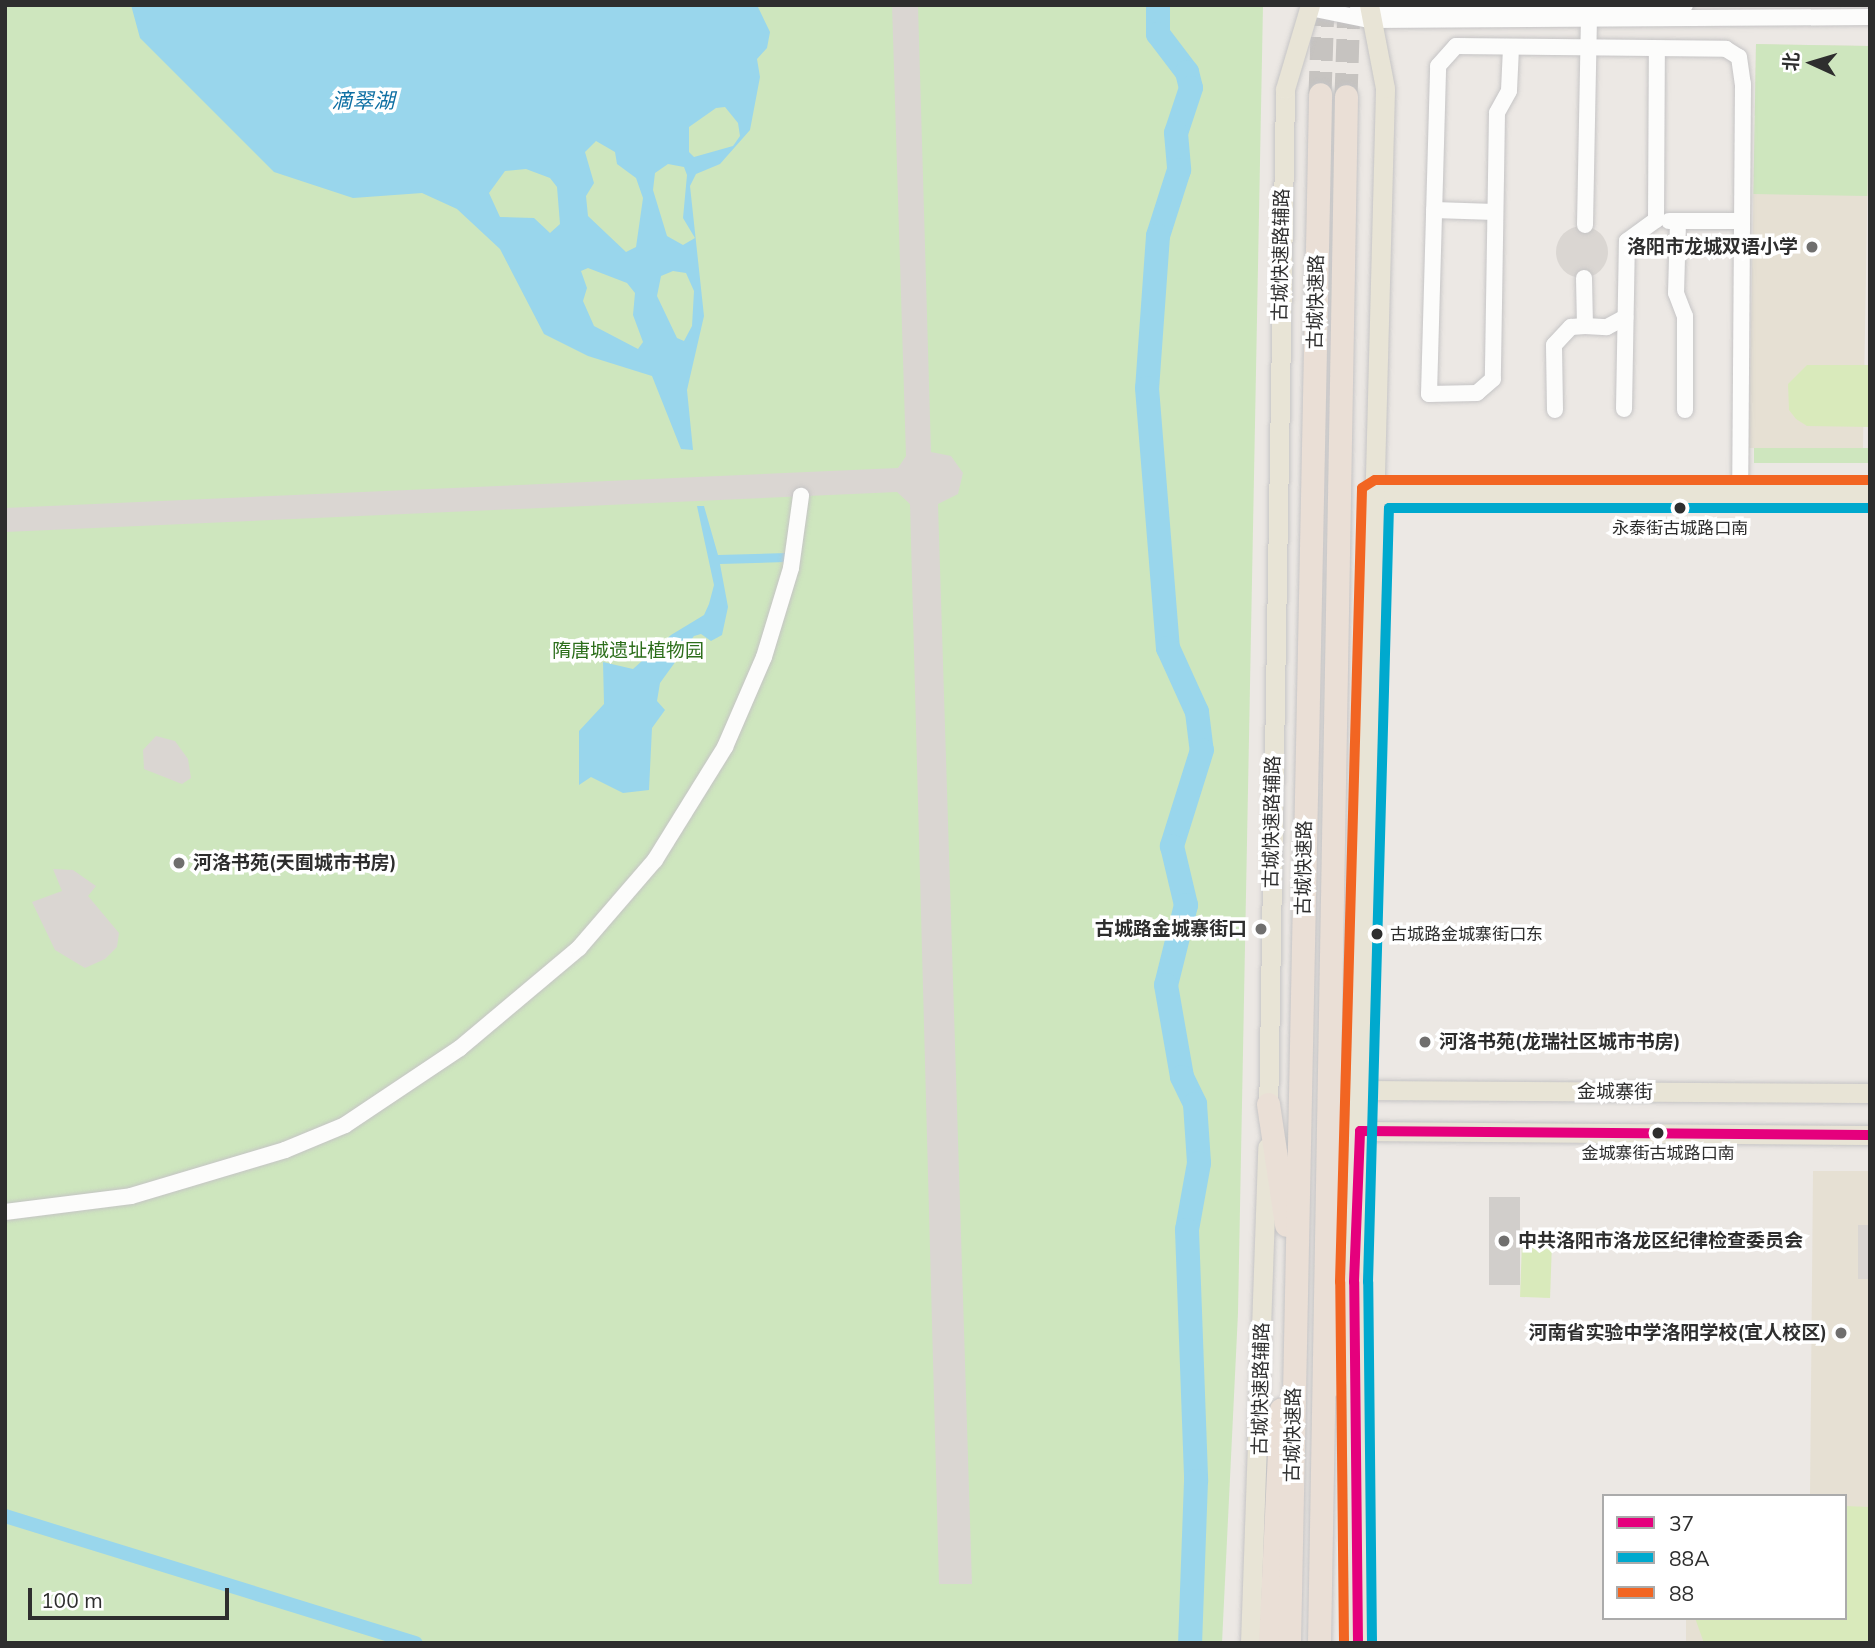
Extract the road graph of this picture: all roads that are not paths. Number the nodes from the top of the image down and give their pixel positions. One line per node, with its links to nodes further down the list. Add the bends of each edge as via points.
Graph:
1 (1685, 5): 3 (street)
2 (1310, 6): 3 (street); 30 (main road, 古城快速路辅路, via 1285,89)
3 (1369, 11): 5 (street); 24 (main road, via 1385,88)
4 (1870, 17): 5 (street)
5 (1589, 18): 8 (street)
6 (1511, 48): 8 (street); 11 (street, via 1456,46 1437,66); 12 (street, via 1509,91 1497,113)
7 (1657, 49): 8 (street); 13 (street); 14 (street, via 1726,49 1739,57)
8 (1589, 50): 16 (street)
9 (1320, 94): 35 (highway, 古城快速路)
10 (1346, 96): 36 (highway, 古城快速路)
11 (1434, 209): 12 (street); 12 (street, via 1429,394 1457,397 1477,393 1493,379)
12 (1495, 212)
13 (1656, 220): 15 (street); 18 (street, via 1628,241)
14 (1742, 221): 15 (street); 25 (street)
15 (1678, 222): 22 (street, via 1676,293 1685,316)
16 (1585, 225)
17 (1584, 278): 19 (street)
18 (1626, 317): 19 (street, via 1607,327); 20 (street)
19 (1585, 326): 21 (street, via 1571,327 1554,345)
20 (1624, 409)
21 (1555, 410)
22 (1685, 410)
23 (1870, 487): 25 (main road)
24 (1375, 490): 25 (main road); 28 (main road)
25 (1740, 490): 26 (main road)
26 (1870, 494)
27 (801, 496): 33 (street, via 791,568 764,657 725,747 655,860 579,948 460,1048 345,1125 274,1154 131,1196)
28 (1361, 1090): 29 (main road, 金城寨街); 31 (main road)
29 (1870, 1093)
30 (1268, 1104): 35 (highway); 38 (main road, 古城快速路辅路)
31 (1360, 1131): 32 (main road); 34 (main road)
32 (1870, 1135)
33 (5, 1212)
34 (1354, 1282): 36 (highway); 41 (main road)
35 (1296, 1290): 39 (highway, via 1276,1454); 40 (highway, 古城快速路)
36 (1322, 1446): 37 (highway, 古城快速路)
37 (1319, 1642)
38 (1250, 1643)
39 (1270, 1643)
40 (1289, 1643)
41 (1358, 1643)

